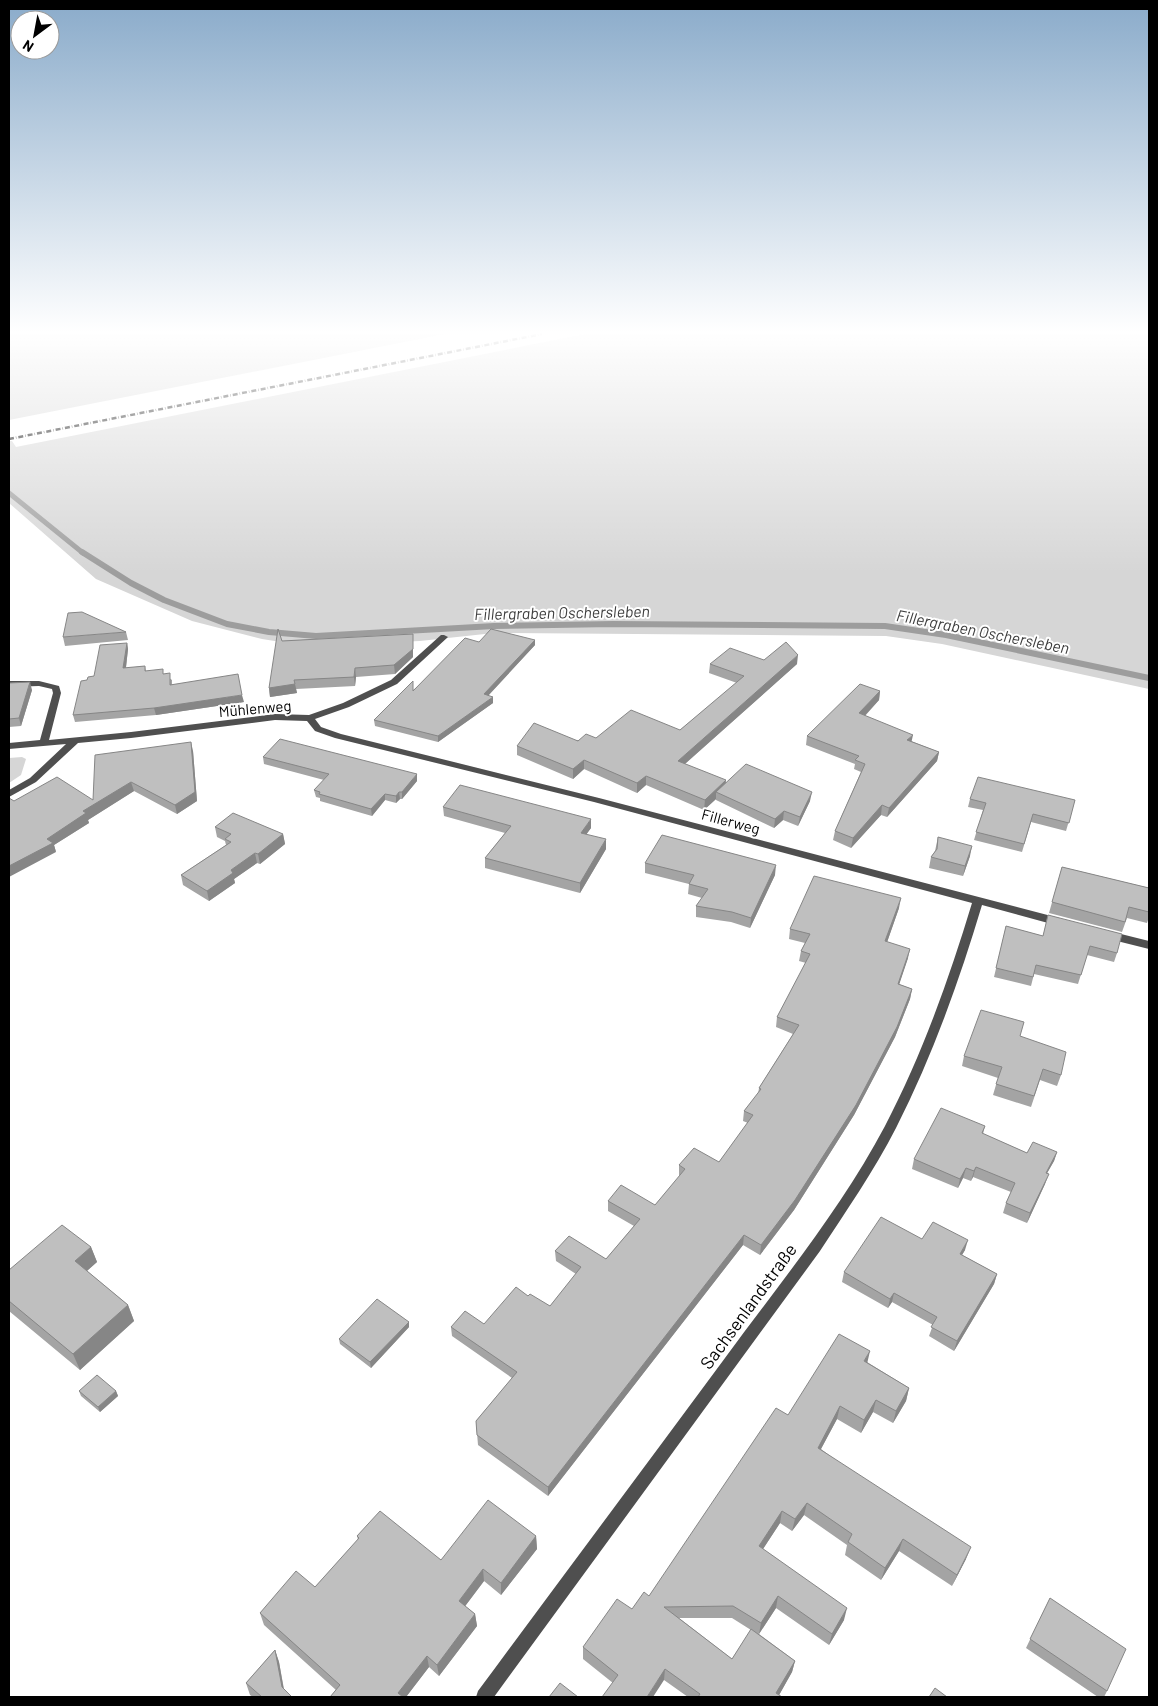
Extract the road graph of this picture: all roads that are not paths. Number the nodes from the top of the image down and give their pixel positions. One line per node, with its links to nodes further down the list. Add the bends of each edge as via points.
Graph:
1 (444, 637): 3 (street, Mühlenweg, via 394,682)
2 (9, 684): 5 (street, via 40,684 56,688)
3 (310, 718): 4 (street, Mühlenweg, via 275,717); 8 (street, Fillerweg, via 318,729 338,736)
4 (74, 740): 5 (street, Mühlenweg); 7 (street, via 33,780)
5 (44, 743): 6 (street, Mühlenweg)
6 (9, 746)
7 (9, 794)
8 (978, 901): 9 (street, Fillerweg); 12 (street, Sachsenlandstraße, via 961,960 924,1056 889,1130 857,1184 815,1247)
9 (1073, 926)
10 (1102, 933): 11 (street)
11 (1149, 945)
12 (484, 1697)

